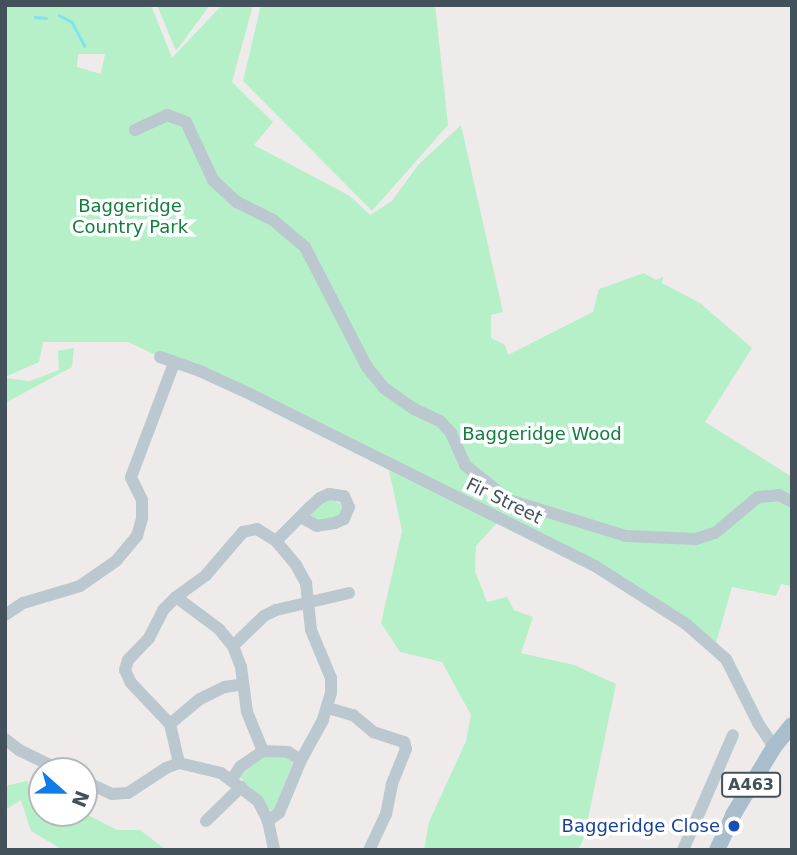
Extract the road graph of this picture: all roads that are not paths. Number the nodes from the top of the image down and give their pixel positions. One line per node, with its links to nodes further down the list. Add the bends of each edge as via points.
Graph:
1 (135, 130): 4 (street, via 167,115 186,122 213,180 237,202 273,220 305,247 367,367 384,388 440,421 465,465 509,500 626,536 696,539 715,533 758,497 779,495)
2 (160, 357): 3 (street, Fir Street)
3 (174, 363): 10 (street, via 131,477 142,500 137,536 116,561 80,586 23,603); 18 (street, Fir Street, via 263,401 606,573 686,624 726,659)
4 (792, 502)
5 (301, 517): 6 (street)
6 (276, 541): 8 (street, via 257,529 243,532 214,568); 9 (street, via 306,583)
7 (349, 593): 9 (street)
8 (176, 597): 11 (street, via 219,629); 14 (street, via 125,670 140,696)
9 (309, 601): 11 (street, via 264,616); 13 (street, via 311,630 331,678)
10 (5, 615)
11 (233, 646): 12 (street)
12 (243, 684): 14 (street, via 200,699); 19 (street, via 247,712)
13 (328, 708): 21 (street); 28 (street, via 353,715 373,732 404,742 406,748 386,814)
14 (170, 724): 22 (street)
15 (792, 725): 18 (main road, A463)
16 (733, 735): 29 (street)
17 (5, 739): 20 (street)
18 (774, 747): 30 (main road, A463)
19 (263, 751): 21 (street, via 288,752); 23 (street, via 240,767)
20 (33, 757)
21 (301, 760): 26 (street, via 283,806)
22 (179, 763): 23 (street); 24 (street, via 128,793 112,794)
23 (236, 783): 25 (street); 26 (street, via 258,801)
24 (98, 788)
25 (206, 821)
26 (268, 821): 27 (street)
27 (274, 850)
28 (369, 850)
29 (683, 850)
30 (717, 850)

